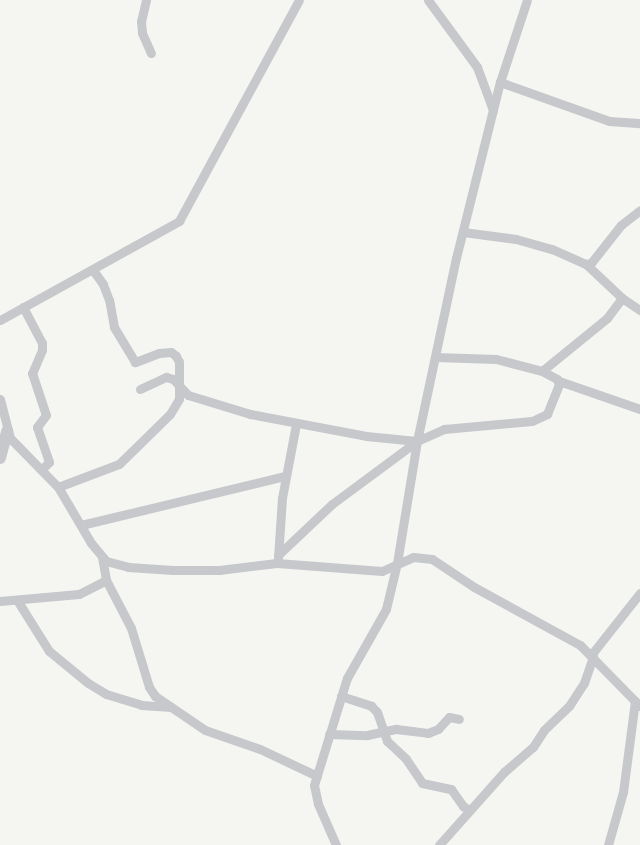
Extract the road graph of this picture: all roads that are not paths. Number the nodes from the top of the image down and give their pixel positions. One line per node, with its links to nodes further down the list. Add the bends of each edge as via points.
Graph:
1 (146, 0): 5 (street, via 142,33)
2 (299, 0): 12 (street, via 179,221)
3 (428, 0): 7 (street, via 477,67)
4 (527, 0): 6 (street)
5 (151, 53)
6 (500, 82): 7 (street); 8 (street, via 609,121)
7 (493, 110): 10 (street)
8 (640, 123)
9 (640, 210): 11 (street)
10 (463, 232): 11 (street, via 516,239); 17 (street)
11 (586, 264): 13 (street)
12 (93, 270): 14 (street); 20 (street, via 103,284 114,327 130,357 140,363 159,353 171,352 179,362)
13 (622, 298): 15 (street); 18 (street, via 579,344)
14 (23, 307): 16 (street); 28 (street, via 42,343 32,373 46,415 37,427 49,462)
15 (640, 310)
16 (0, 320)
17 (435, 357): 18 (street, via 496,359); 26 (street)
18 (542, 371): 19 (street)
19 (559, 381): 23 (street); 26 (street, via 551,408 540,418 498,426 444,429)
20 (179, 384): 21 (street, via 166,377); 24 (street, via 188,395); 30 (street, via 176,408 119,464)
21 (140, 389)
22 (0, 399): 25 (street)
23 (640, 409)
24 (296, 424): 26 (street); 29 (street)
25 (7, 431): 27 (street); 28 (street)
26 (417, 441): 33 (street, via 332,504); 34 (street)
27 (0, 457)
28 (42, 469): 30 (street)
29 (285, 476): 31 (street); 33 (street)
30 (58, 487): 31 (street)
31 (81, 525): 32 (street)
32 (102, 557): 33 (street, via 128,567 173,570 219,570); 35 (street)
33 (278, 559): 34 (street, via 382,571)
34 (397, 563): 39 (street, via 412,557 432,559 474,587 560,633); 40 (street, via 386,609)
35 (106, 580): 37 (street, via 79,594); 42 (street, via 131,628 149,687)
36 (640, 594): 39 (street)
37 (17, 600): 38 (street); 42 (street, via 50,651 88,683 106,694 141,705)
38 (0, 601)
39 (592, 656): 41 (street); 47 (street, via 584,683 569,706)
40 (340, 696): 44 (street, via 371,706); 45 (street)
41 (637, 704): 50 (street, via 623,792)
42 (172, 707): 46 (street, via 204,730 260,749)
43 (459, 719): 44 (street, via 449,717 428,733)
44 (384, 730): 45 (street, via 367,735); 47 (street, via 391,746 406,759 422,783 451,789)
45 (329, 734): 46 (street)
46 (317, 776): 48 (street, via 314,785 318,804)
47 (469, 810): 49 (street)
48 (336, 845)
49 (439, 845)
50 (608, 845)

